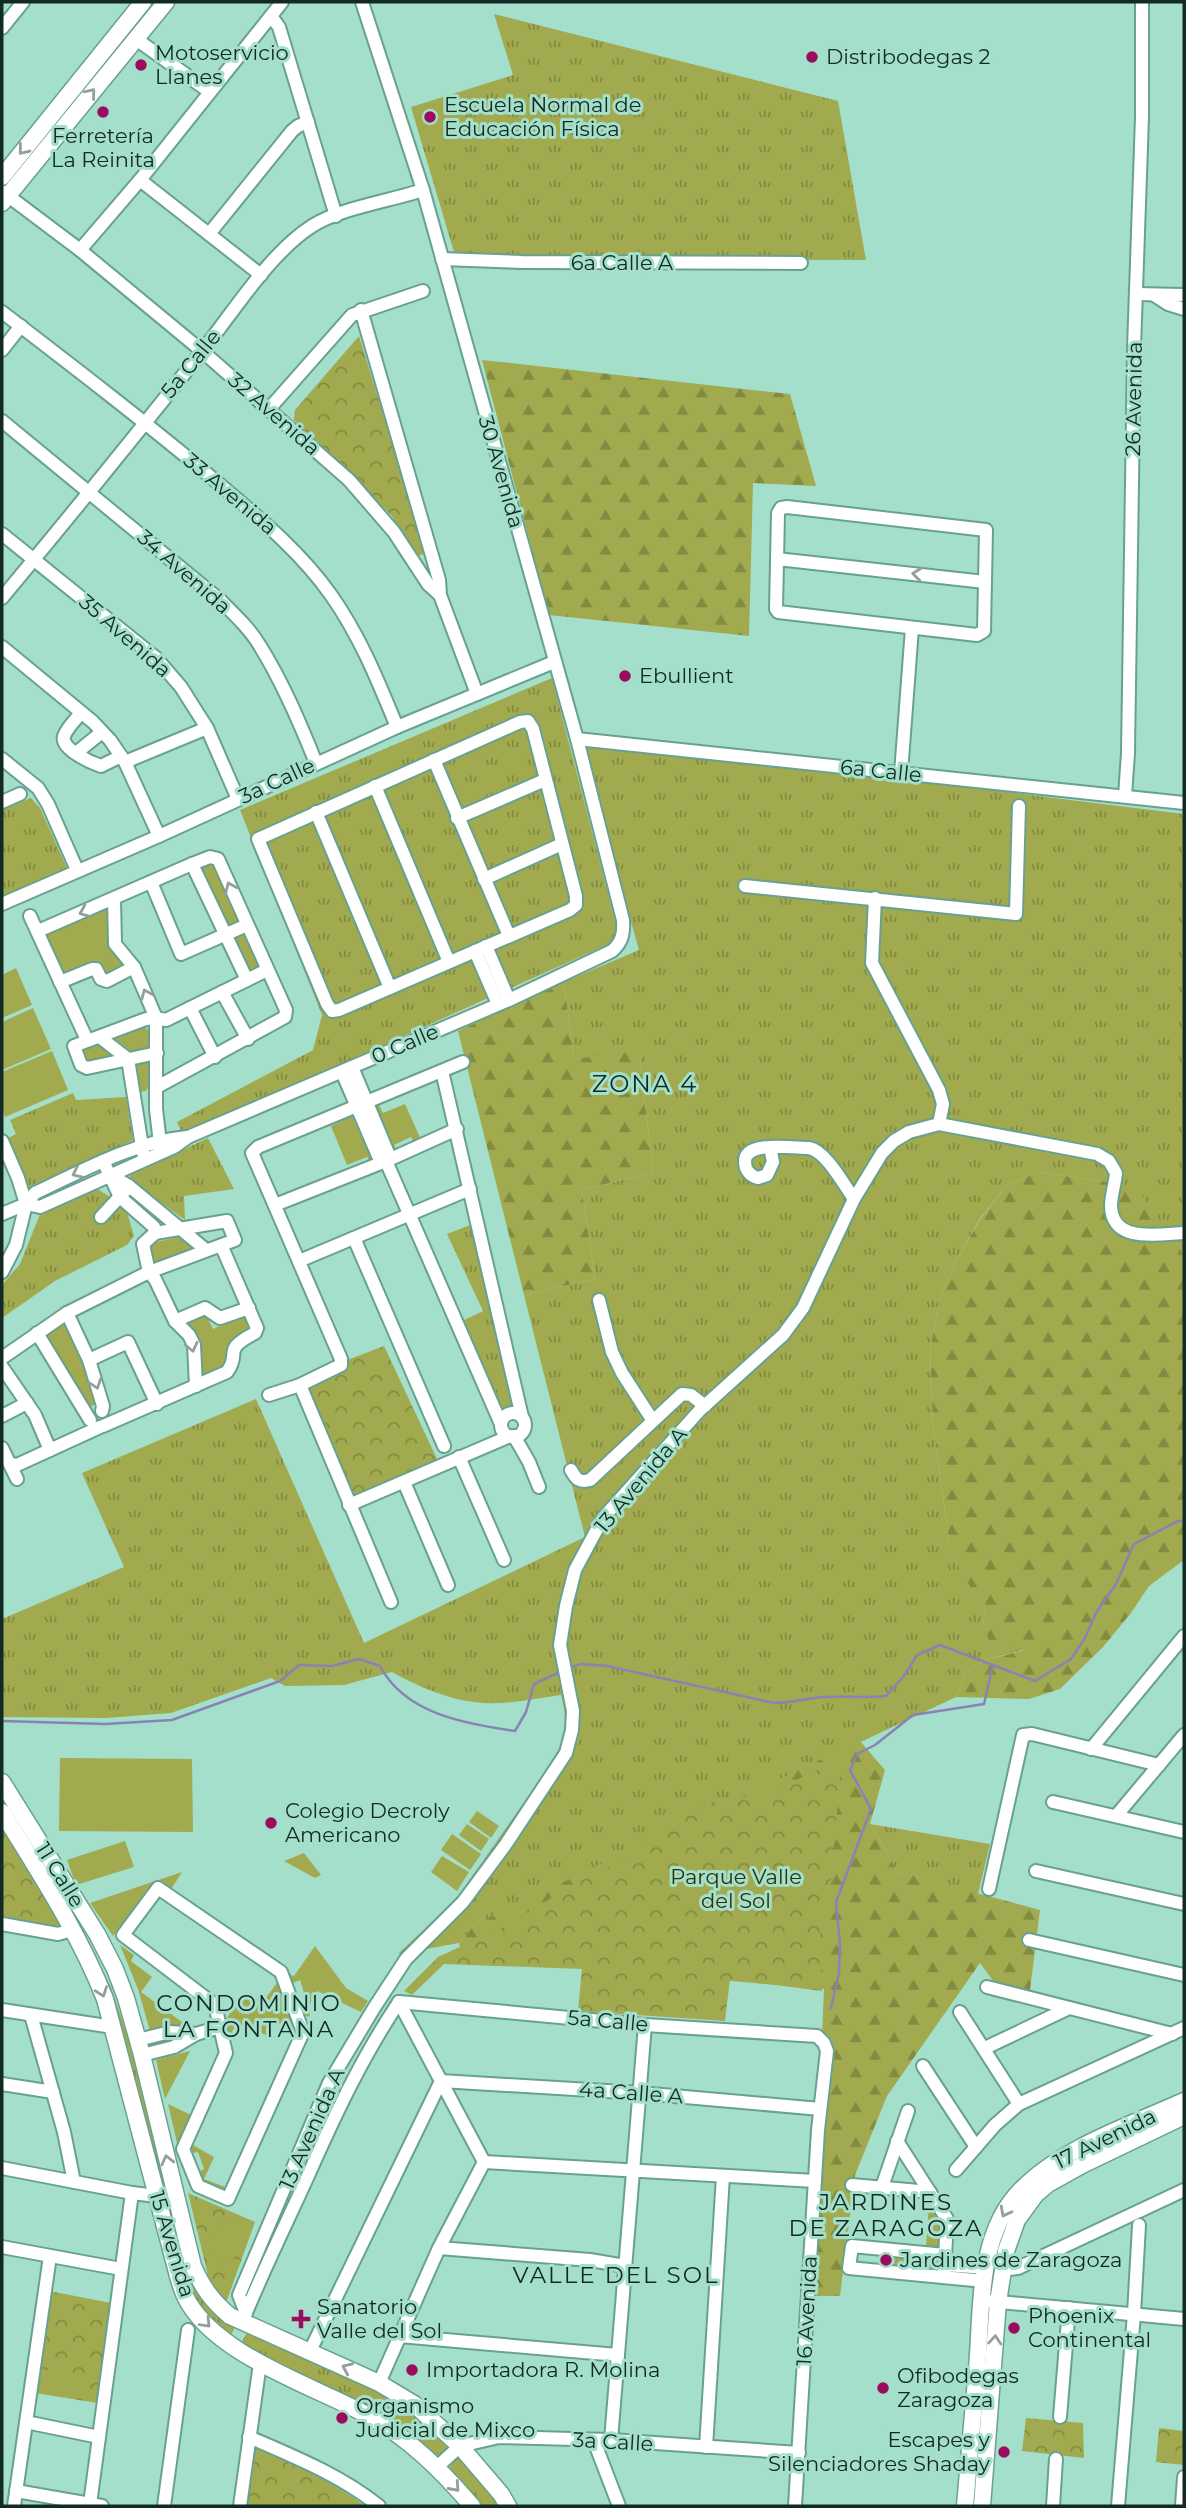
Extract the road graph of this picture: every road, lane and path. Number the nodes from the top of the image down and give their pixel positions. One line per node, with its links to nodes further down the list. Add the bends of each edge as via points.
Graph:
1 (23, 2): 8 (street)
2 (143, 2): 12 (main road, one-way to 12)
3 (166, 2): 9 (main road)
4 (282, 2): 7 (street)
5 (362, 2): 14 (street, 30 Avenida)
6 (1142, 2): 23 (street, 26 Avenida)
7 (271, 16): 10 (street); 11 (street, via 279,27)
8 (2, 28)
9 (136, 39): 10 (street); 15 (main road, one-way to 9)
10 (209, 92): 13 (street)
11 (308, 122): 16 (street); 17 (street, via 292,131)
12 (2, 177)
13 (140, 180): 17 (street); 18 (street)
14 (423, 190): 16 (street, 5a Calle); 19 (street, 30 Avenida)
15 (4, 196): 18 (street, 32 Avenida)
16 (336, 216): 21 (street, 5a Calle, via 312,226)
17 (209, 234): 21 (street)
18 (80, 250): 31 (street, 32 Avenida)
19 (442, 259): 20 (street, 6a Calle A); 46 (street, 30 Avenida)
20 (801, 263)
21 (261, 275): 31 (street, 5a Calle)
22 (423, 290): 27 (street)
23 (1136, 294): 24 (street); 62 (street, 26 Avenida)
24 (1153, 295): 25 (street); 26 (street)
25 (1184, 295)
26 (1184, 309)
27 (362, 310): 32 (street, via 348,318); 37 (street)
28 (2, 312): 29 (street, 33 Avenida)
29 (21, 326): 30 (street); 34 (street, 33 Avenida)
30 (2, 350)
31 (202, 351): 32 (street, 32 Avenida); 34 (street, 5a Calle)
32 (269, 409): 40 (street, 32 Avenida, via 349,480)
33 (2, 421): 35 (street, 34 Avenida)
34 (145, 421): 35 (street, 5a Calle); 49 (street, 33 Avenida, via 309,566 351,625)
35 (89, 491): 39 (street, 5a Calle); 57 (street, 34 Avenida, via 242,622 291,702)
36 (2, 534): 39 (street, 35 Avenida)
37 (432, 555): 40 (street); 42 (street)
38 (777, 559): 41 (street, one-way to 38); 41 (street, via 778,513 787,507 986,530); 44 (street, via 778,612)
39 (33, 560): 43 (street, 5a Calle); 50 (street, 35 Avenida, via 156,658)
40 (415, 561): 42 (street, 32 Avenida)
41 (985, 582): 44 (street, via 982,634)
42 (440, 595): 47 (street, 32 Avenida)
43 (2, 598)
44 (912, 628): 58 (street)
45 (2, 647): 48 (street)
46 (554, 662): 47 (street, 3a Calle); 52 (street, 30 Avenida)
47 (477, 694): 49 (street, 3a Calle)
48 (81, 712): 51 (street); 53 (street, via 64,736)
49 (397, 727): 57 (street, 3a Calle)
50 (207, 728): 55 (street); 63 (street, 35 Avenida)
51 (102, 732): 53 (street); 55 (street)
52 (577, 738): 58 (street, 6a Calle); 84 (street, 30 Avenida, via 623,920)
53 (76, 753): 55 (street, via 101,766)
54 (2, 759): 72 (street, via 38,788)
55 (123, 759): 69 (street)
56 (434, 760): 59 (street, via 528,721); 60 (street); 68 (street)
57 (316, 763): 63 (street, 3a Calle)
58 (901, 774): 62 (street, 6a Calle)
59 (545, 780): 68 (street); 70 (street)
60 (375, 786): 67 (street); 86 (street)
61 (20, 794): 64 (street)
62 (1125, 796): 65 (street, 6a Calle)
63 (238, 799): 69 (street, 3a Calle)
64 (2, 802)
65 (1184, 803)
66 (1018, 806): 76 (street, via 1016,914)
67 (316, 812): 91 (street); 91 (street, via 262,836 259,845 332,1011)
68 (457, 818): 73 (street)
69 (159, 836): 72 (street, 3a Calle)
70 (562, 844): 73 (street); 83 (street, via 576,905)
71 (192, 864): 74 (street); 80 (street, one-way to 71, via 218,859); 82 (street)
72 (77, 870): 78 (street, 3a Calle)
73 (484, 879): 83 (street)
74 (150, 882): 77 (street); 82 (street, via 181,954)
75 (745, 886): 76 (street)
76 (875, 898): 108 (street, via 872,963 939,1090 943,1104)
77 (114, 899): 81 (street, one-way to 81); 87 (street, via 115,944)
78 (2, 904)
79 (30, 916): 81 (street)
80 (247, 925): 82 (street); 88 (street)
81 (38, 931): 90 (street)
82 (225, 936): 89 (street)
83 (509, 936): 85 (street)
84 (619, 944): 93 (street, 0 Calle, via 603,956)
85 (481, 949): 86 (street); 93 (street)
86 (449, 962): 91 (street)
87 (134, 967): 90 (street, via 107,981 92,969); 95 (street, one-way to 87)
88 (267, 970): 89 (street); 97 (street, via 285,1017)
89 (247, 980): 92 (street)
90 (61, 982): 98 (street)
91 (390, 988)
92 (222, 992): 94 (street); 97 (street)
93 (503, 1002): 103 (street, 0 Calle)
94 (190, 1008): 95 (street, via 166,1020); 100 (street)
95 (156, 1018): 96 (street); 99 (street)
96 (102, 1038): 98 (street); 101 (street)
97 (248, 1039): 100 (street)
98 (86, 1040): 101 (street, via 74,1046 83,1067)
99 (157, 1053): 101 (street); 105 (street)
100 (215, 1056): 105 (street)
101 (128, 1059): 109 (street)
102 (463, 1062): 104 (street)
103 (347, 1069): 106 (street); 113 (street, 0 Calle, via 174,1147)
104 (442, 1071): 106 (street); 110 (street)
105 (157, 1087): 107 (street)
106 (363, 1103): 117 (street, via 388,1153); 125 (street, via 252,1153)
107 (158, 1122): 109 (street); 113 (street)
108 (939, 1124): 122 (street, 13 Avenida A, via 894,1141); 132 (street, 13 Avenida A, via 1097,1154 1109,1161 1116,1173 1111,1208 1117,1225 1130,1234)
109 (137, 1125): 112 (street)
110 (457, 1129): 117 (street); 120 (street)
111 (2, 1141): 124 (street)
112 (141, 1146): 113 (street, 0 Calle); 115 (street); 116 (street, 0 Calle)
113 (160, 1147): 115 (street, 0 Calle)
114 (770, 1147): 122 (street, via 818,1151)
115 (144, 1160): 118 (street, 0 Calle)
116 (103, 1161): 118 (street); 124 (street, 0 Calle, one-way to 124, via 35,1193)
117 (386, 1161): 125 (street); 128 (street)
118 (110, 1175): 119 (street); 121 (street); 124 (street, 0 Calle, via 40,1207)
119 (130, 1186): 121 (street); 123 (street)
120 (470, 1189): 128 (street); 154 (street)
121 (120, 1197): 126 (street); 129 (street)
122 (854, 1199): 152 (street, 13 Avenida A, via 803,1308 783,1335)
123 (146, 1200): 126 (street); 130 (street)
124 (26, 1204): 127 (street, 0 Calle); 137 (street, via 16,1245)
125 (275, 1205): 136 (street)
126 (137, 1212): 131 (street)
127 (2, 1214)
128 (409, 1215): 133 (street); 157 (street)
129 (101, 1217)
130 (182, 1229): 131 (street); 134 (street, via 227,1222 235,1240); 135 (street)
131 (155, 1233): 138 (street, via 143,1244)
132 (1184, 1233)
133 (354, 1238): 136 (street); 159 (street)
134 (222, 1247): 135 (street); 140 (street)
135 (206, 1250): 138 (street)
136 (299, 1261): 147 (street, via 341,1359 341,1365)
137 (2, 1272)
138 (149, 1272): 141 (street); 142 (street)
139 (599, 1300): 156 (street, via 612,1352)
140 (248, 1308): 142 (street, via 220,1318 205,1308); 148 (street, via 255,1333 233,1348 227,1372)
141 (67, 1313): 143 (street); 145 (street)
142 (175, 1321): 148 (street, one-way to 148, via 194,1345)
143 (37, 1334): 144 (street); 155 (street)
144 (2, 1358)
145 (89, 1360): 151 (street, via 128,1342); 155 (street, one-way to 155, via 103,1406)
146 (2, 1367): 150 (street)
147 (300, 1385): 149 (street); 168 (street)
148 (196, 1386): 151 (street)
149 (270, 1395)
150 (27, 1403): 153 (street); 161 (street)
151 (157, 1404): 155 (street, via 120,1420)
152 (705, 1406): 156 (street, via 691,1395 682,1395); 239 (street, 13 Avenida A, via 603,1518 575,1570 560,1645 573,1711 566,1753 463,1902 406,1959 329,2083 239,2295)
153 (2, 1416)
154 (522, 1417): 157 (street, via 508,1414); 158 (street, via 525,1423)
155 (99, 1421): 161 (street, via 82,1436)
156 (653, 1421): 164 (street, via 590,1480 577,1480)
157 (501, 1424): 158 (street, via 503,1431)
158 (515, 1434): 162 (street); 167 (street)
159 (444, 1446)
160 (2, 1448): 163 (street)
161 (50, 1450): 163 (street)
162 (459, 1457): 166 (street); 169 (street)
163 (11, 1464): 165 (street)
164 (571, 1470)
165 (17, 1479)
166 (404, 1482): 168 (street); 170 (street)
167 (539, 1487)
168 (349, 1505): 171 (street)
169 (505, 1560)
170 (448, 1585)
171 (391, 1602)
172 (1184, 1636): 174 (street)
173 (1184, 1735): 175 (street)
174 (1091, 1749): 175 (street); 182 (street, via 1023,1735)
175 (1159, 1765): 179 (street)
176 (2, 1782): 187 (main road, 11 Calle)
177 (1053, 1802): 179 (street)
178 (2, 1812): 185 (main road, 11 Calle)
179 (1116, 1816): 180 (street)
180 (1184, 1832)
181 (1036, 1871): 183 (street)
182 (989, 1889)
183 (1184, 1905)
184 (2, 1924): 185 (street, via 58,1934)
185 (72, 1930): 187 (main road); 196 (main road, 15 Avenida, one-way to 196, via 96,1975)
186 (1029, 1940): 188 (street)
187 (115, 1969): 201 (main road, 15 Avenida)
188 (1184, 1975)
189 (987, 1987): 191 (street)
190 (399, 2002): 195 (street, 5a Calle); 204 (street); 239 (street, via 351,2083)
191 (1069, 2008): 199 (street); 202 (street)
192 (2, 2010): 194 (street)
193 (960, 2012): 202 (street)
194 (31, 2015): 196 (street); 206 (street)
195 (645, 2025): 200 (street, 5a Calle); 207 (street)
196 (113, 2027): 227 (main road, 15 Avenida)
197 (220, 2028): 197 (street, via 225,2056 183,2146 198,2186 228,2199 303,2032 281,1972 158,1888 122,1935 214,2003); 201 (street, via 196,2034 170,2032)
198 (1184, 2028): 199 (street)
199 (1171, 2034): 209 (street)
200 (817, 2036): 210 (street, 16 Avenida, via 827,2051)
201 (144, 2047): 239 (main road, 15 Avenida, one-way to 201, via 230,2316 214,2303 193,2266)
202 (985, 2048): 209 (street)
203 (923, 2066): 214 (street)
204 (441, 2081): 207 (street, 4a Calle A); 215 (street); 244 (street)
205 (2, 2084): 206 (street)
206 (53, 2092): 221 (street)
207 (640, 2093): 210 (street, 4a Calle A); 218 (street)
208 (1184, 2101): 235 (main road, 17 Avenida, one-way to 235, via 1049,2165 1011,2201 993,2239)
209 (1019, 2104): 214 (street)
210 (820, 2109): 220 (street, 16 Avenida)
211 (908, 2111): 213 (street)
212 (1184, 2116): 235 (main road, 17 Avenida, via 1082,2165 1036,2194 1017,2220 1006,2251)
213 (897, 2141): 223 (street); 225 (street)
214 (976, 2147): 217 (street)
215 (484, 2162): 218 (street); 230 (street)
216 (2, 2168): 221 (street)
217 (956, 2170)
218 (633, 2171): 219 (street); 232 (street)
219 (723, 2176): 220 (street); 255 (street)
220 (815, 2181): 256 (street, 16 Avenida)
221 (74, 2182): 226 (street)
222 (852, 2185): 223 (street)
223 (882, 2187): 225 (street)
224 (1184, 2190): 235 (street, via 1018,2268)
225 (930, 2192): 233 (street, via 947,2220)
226 (132, 2193): 227 (street); 234 (street)
227 (157, 2196): 243 (main road, 15 Avenida, one-way to 243, via 185,2298)
228 (1139, 2225): 238 (street)
229 (2, 2247): 231 (street)
230 (439, 2248): 232 (street); 242 (street)
231 (50, 2256): 234 (street); 249 (street)
232 (625, 2266): 245 (street)
233 (944, 2266): 233 (street, via 852,2246 849,2268); 235 (street)
234 (121, 2269): 250 (street)
235 (991, 2273): 236 (main road, 17 Avenida)
236 (990, 2301): 237 (street); 270 (main road, 17 Avenida); 271 (main road, 17 Avenida, one-way to 236)
237 (1069, 2308): 238 (street); 248 (street)
238 (1134, 2314): 240 (street); 273 (street)
239 (244, 2318): 243 (main road); 244 (main road, 15 Avenida)
240 (1184, 2319)
241 (188, 2330): 263 (street)
242 (399, 2336): 245 (street); 247 (street)
243 (231, 2345): 246 (main road, 15 Avenida)
244 (310, 2351): 247 (main road, 15 Avenida, one-way to 244)
245 (618, 2354): 252 (street)
246 (261, 2363): 251 (street); 258 (main road, 15 Avenida, via 368,2416)
247 (379, 2382): 254 (main road, 15 Avenida, via 414,2404)
248 (1060, 2417)
249 (26, 2423): 250 (street); 260 (street)
250 (99, 2437): 261 (street)
251 (249, 2437): 264 (street); 265 (street, via 304,2461)
252 (611, 2440): 253 (street, 3a Calle); 255 (street, 3a Calle)
253 (594, 2441): 254 (street, 3a Calle, via 499,2437); 268 (street)
254 (460, 2445): 258 (street); 267 (main road, 15 Avenida)
255 (706, 2448): 256 (street, 3a Calle)
256 (799, 2453): 269 (street, 16 Avenida)
257 (1056, 2459): 272 (street)
258 (437, 2467): 266 (main road, 15 Avenida, one-way to 266)
259 (1184, 2477): 274 (street)
260 (16, 2491): 261 (street); 262 (street)
261 (96, 2505)
262 (14, 2506)
263 (164, 2506)
264 (240, 2506)
265 (379, 2506)
266 (472, 2506)
267 (508, 2506)
268 (619, 2506)
269 (795, 2506)
270 (965, 2506)
271 (982, 2506)
272 (1053, 2506)
273 (1118, 2506)
274 (1182, 2506)

